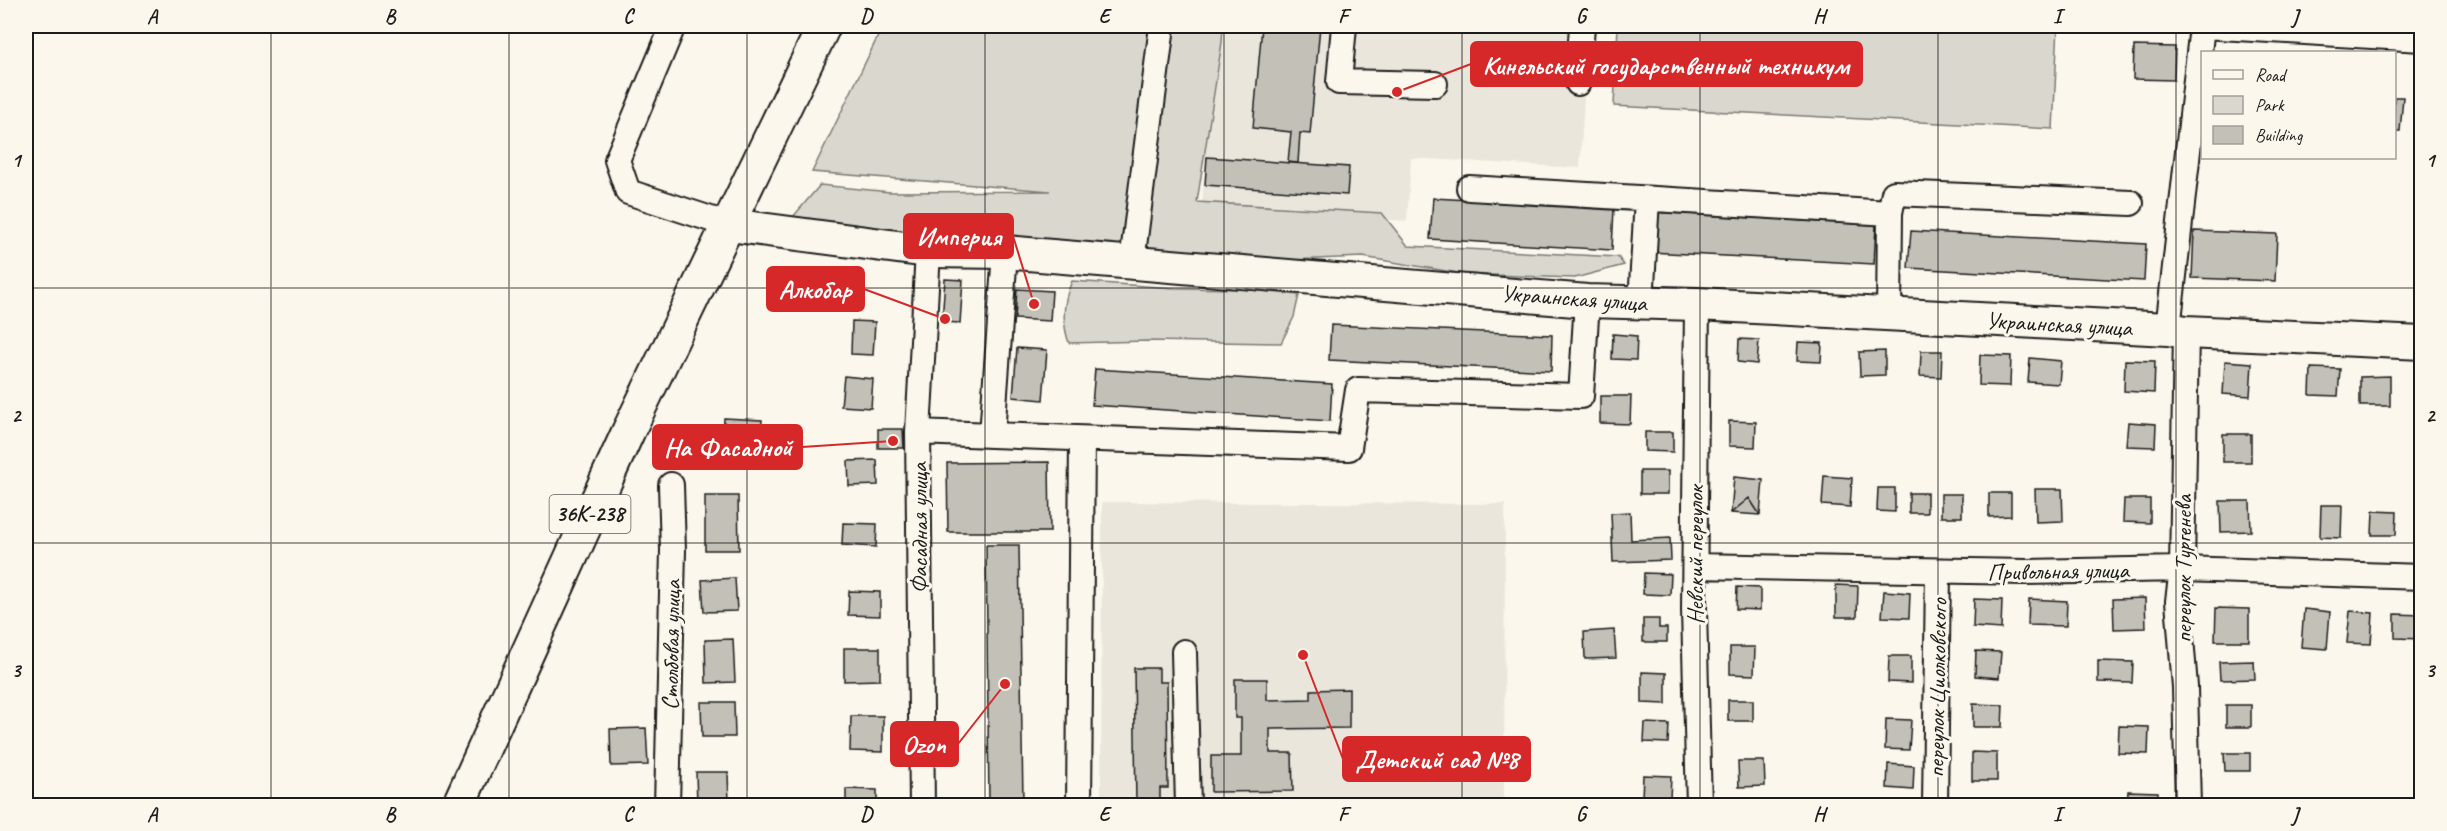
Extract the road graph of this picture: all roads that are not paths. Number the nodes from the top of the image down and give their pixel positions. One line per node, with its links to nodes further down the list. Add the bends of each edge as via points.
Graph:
1 (673, 26): 14 (street, via 616,160 628,192)
2 (824, 26): 14 (main road, 36К-238)
3 (1162, 26): 17 (street)
4 (1344, 26): 9 (street, via 1339,82)
5 (1582, 26): 8 (street)
6 (2202, 26): 7 (street); 22 (street, переулок Тургенева)
7 (2421, 39)
8 (1578, 83)
9 (1435, 84)
10 (1469, 188): 11 (street)
11 (1647, 199): 13 (street); 19 (street)
12 (2131, 203): 13 (street, via 1894,193)
13 (1890, 213): 21 (street)
14 (729, 225): 15 (main road, Украинская улица); 33 (main road, 36К-238, via 628,432)
15 (928, 251): 16 (main road, Украинская улица); 24 (street, Фасадная улица)
16 (1005, 252): 17 (main road, Украинская улица); 25 (street)
17 (1131, 262): 18 (main road, Украинская улица)
18 (1587, 301): 19 (main road, Украинская улица); 26 (street, via 1581,396 1358,390 1349,448)
19 (1641, 303): 20 (main road, Украинская улица)
20 (1697, 304): 21 (main road, Украинская улица); 28 (street, Невский переулок)
21 (1889, 316): 22 (main road, Украинская улица)
22 (2177, 331): 23 (main road, Украинская улица); 29 (street, переулок Тургенева)
23 (2421, 343)
24 (918, 432): 25 (street); 35 (street, Фасадная улица)
25 (992, 435): 26 (street)
26 (1082, 439): 36 (street)
27 (671, 485): 34 (street, Столбовая улица)
28 (1695, 566): 30 (street, Привольная улица); 38 (street, Невский переулок)
29 (2182, 569): 30 (street, Привольная улица); 31 (street, Привольная улица); 40 (street, переулок Тургенева, via 2178,601)
30 (1938, 571): 39 (street, переулок Циолковского)
31 (2421, 577)
32 (1184, 652): 37 (street)
33 (458, 806)
34 (667, 806)
35 (921, 806)
36 (1079, 806)
37 (1188, 806)
38 (1699, 806)
39 (1935, 806)
40 (2188, 806)

